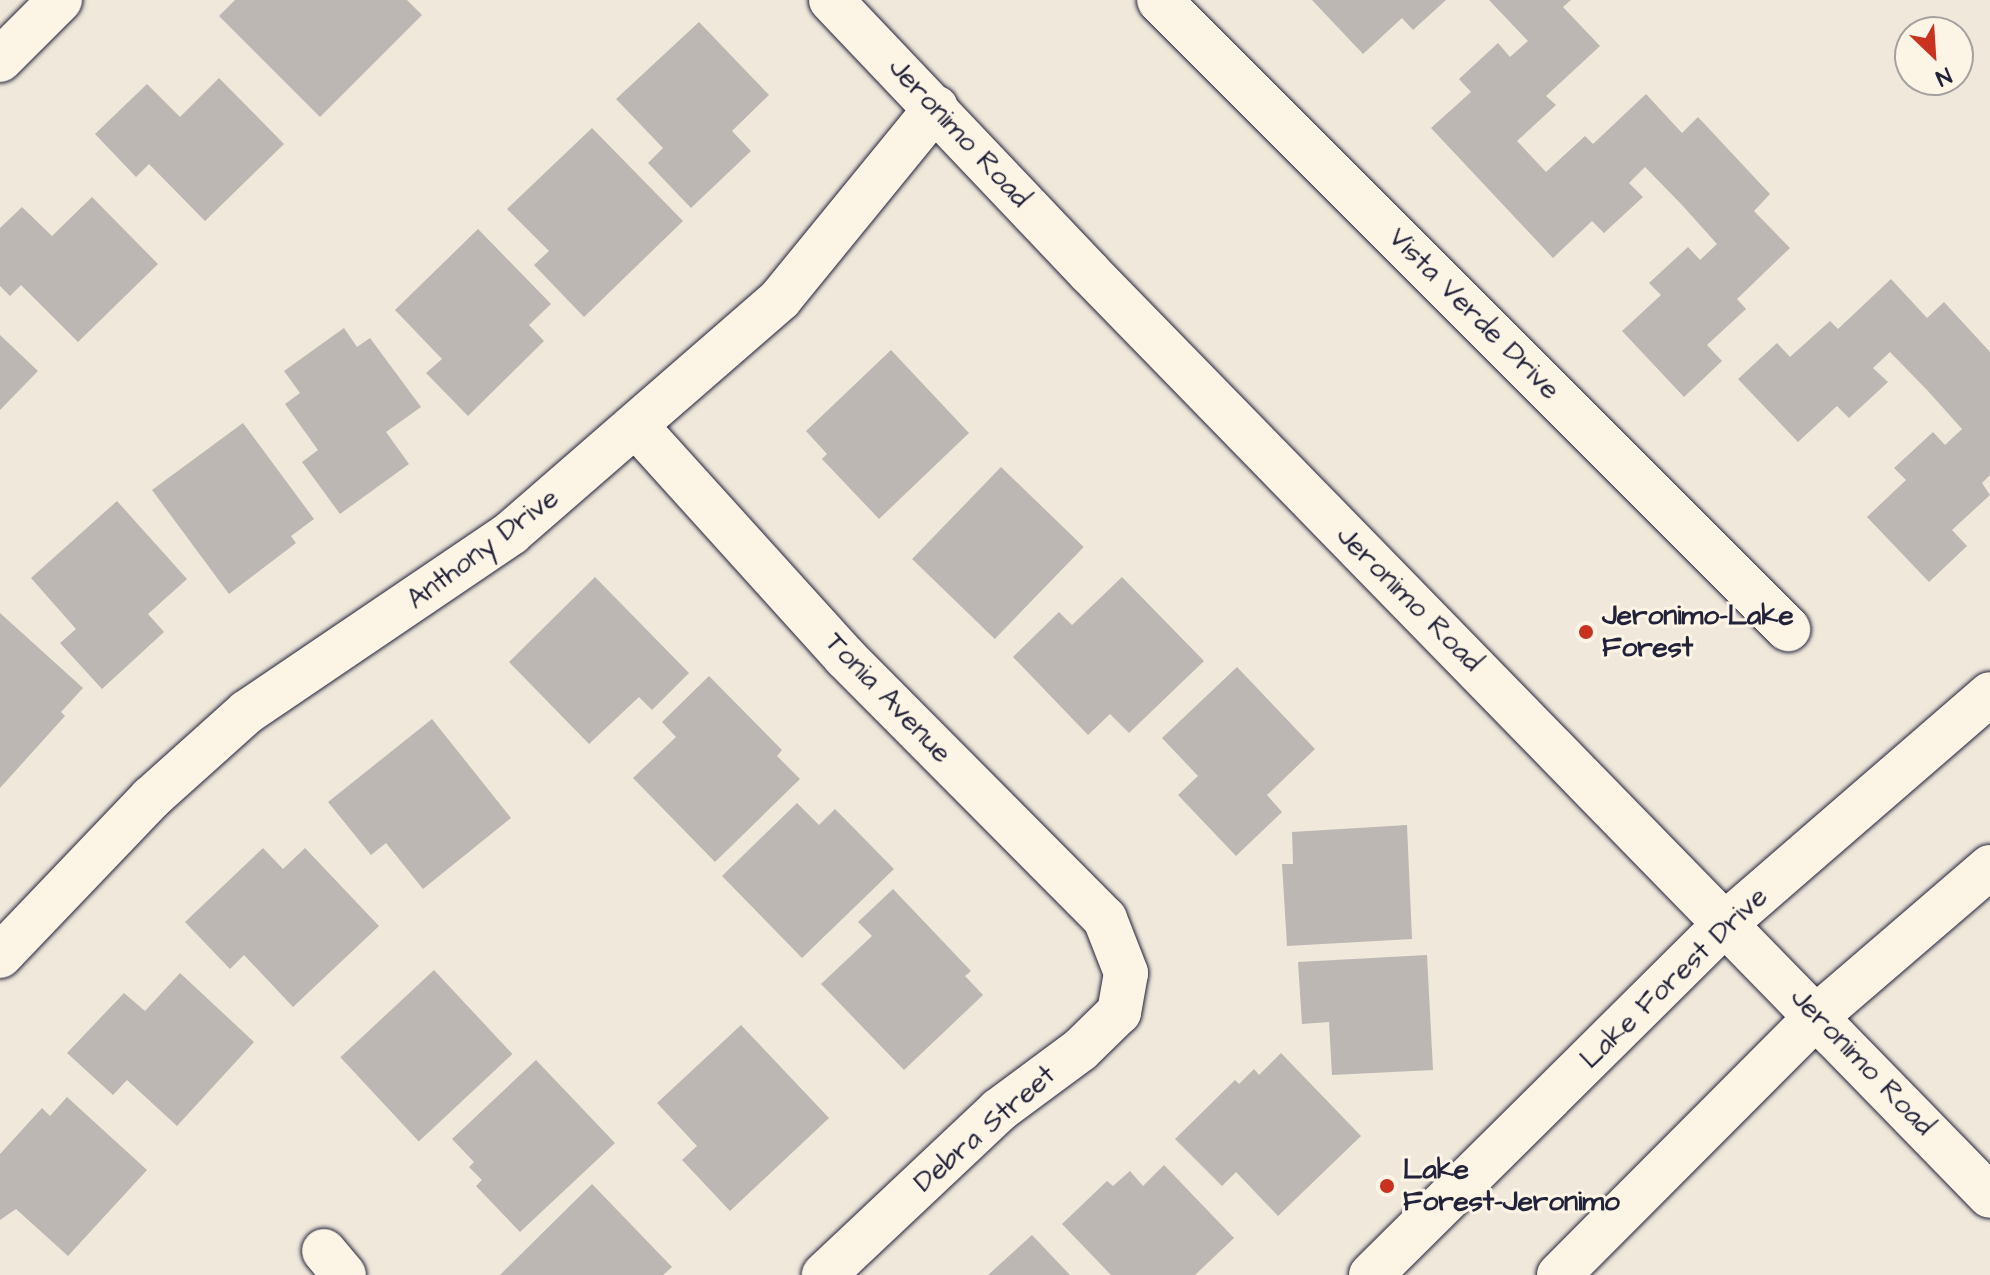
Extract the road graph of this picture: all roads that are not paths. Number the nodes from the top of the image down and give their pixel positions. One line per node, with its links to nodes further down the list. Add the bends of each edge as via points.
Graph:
1 (60, 0): 4 (street)
2 (831, 0): 5 (street, Jeronimo Road)
3 (1159, 0): 7 (street, Vista Verde Drive)
4 (0, 60)
5 (936, 108): 6 (street, Anthony Drive, via 780,299); 10 (street, Jeronimo Road, via 1112,296)
6 (638, 428): 11 (street, Anthony Drive, via 511,533 247,712 151,798); 12 (street, Tonia Avenue, via 845,657 1105,919)
7 (1788, 629)
8 (1990, 694): 10 (street, Lake Forest Drive)
9 (1990, 867): 13 (street)
10 (1727, 922): 13 (street, Jeronimo Road); 16 (street, Lake Forest Drive)
11 (0, 956)
12 (1126, 973): 15 (street, Debra Street, via 1119,1012 1109,1022 999,1110)
13 (1818, 1015): 14 (street, Jeronimo Road); 17 (street)
14 (1990, 1196)
15 (824, 1275)
16 (1371, 1275)
17 (1559, 1275)

